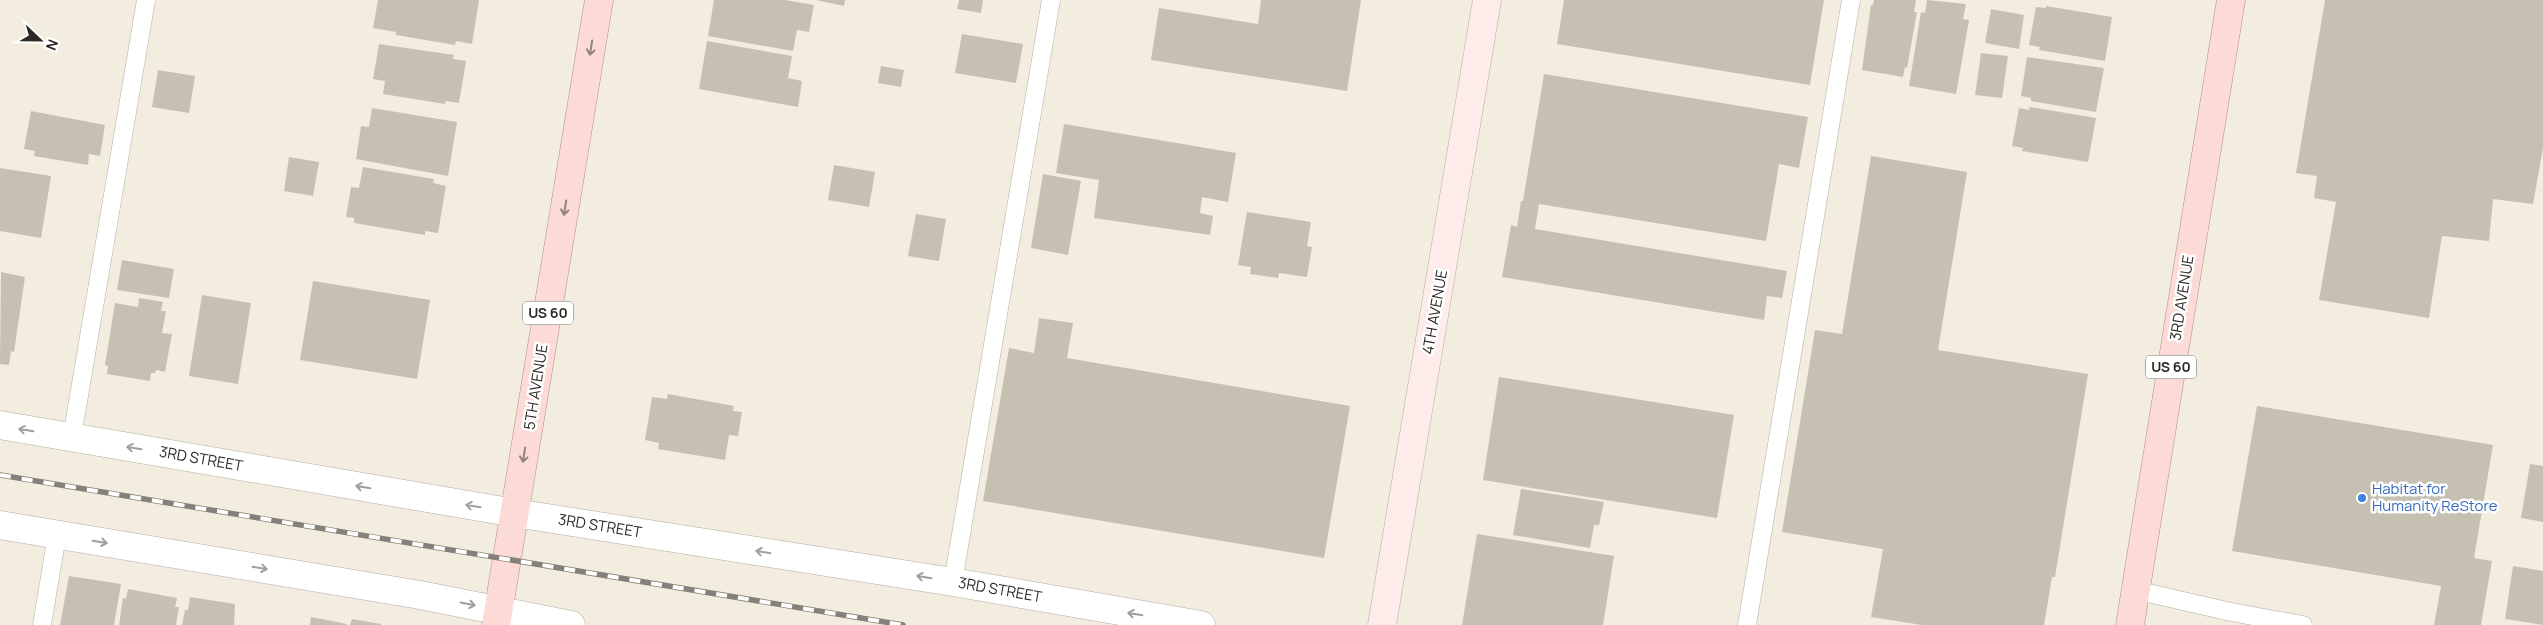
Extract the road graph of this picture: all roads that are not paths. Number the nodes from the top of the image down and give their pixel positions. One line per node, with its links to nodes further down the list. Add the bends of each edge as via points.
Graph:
1 (146, 0): 8 (lane)
2 (599, 0): 9 (main road, 5TH AVENUE / US 60, one-way to 9)
3 (1051, 0): 12 (lane)
4 (1487, 0): 18 (main road, 4TH AVENUE)
5 (1851, 0): 19 (lane)
6 (2231, 0): 13 (main road, 3RD AVENUE / US 60)
7 (0, 425): 8 (street, 3RD STREET, one-way to 7)
8 (72, 438): 9 (street, 3RD STREET, one-way to 8)
9 (515, 513): 12 (street, 3RD STREET, one-way to 9); 14 (main road, 5TH AVENUE / US 60)
10 (0, 525): 11 (street)
11 (57, 535): 14 (street, one-way to 14, via 420,594); 15 (lane)
12 (953, 582): 17 (street, 3RD STREET, one-way to 12)
13 (2135, 590): 20 (main road, 3RD AVENUE / US 60); 21 (lane)
14 (497, 617): 16 (street)
15 (42, 625)
16 (571, 625)
17 (1201, 625)
18 (1382, 625)
19 (1747, 625)
20 (2130, 625)
21 (2303, 625)

